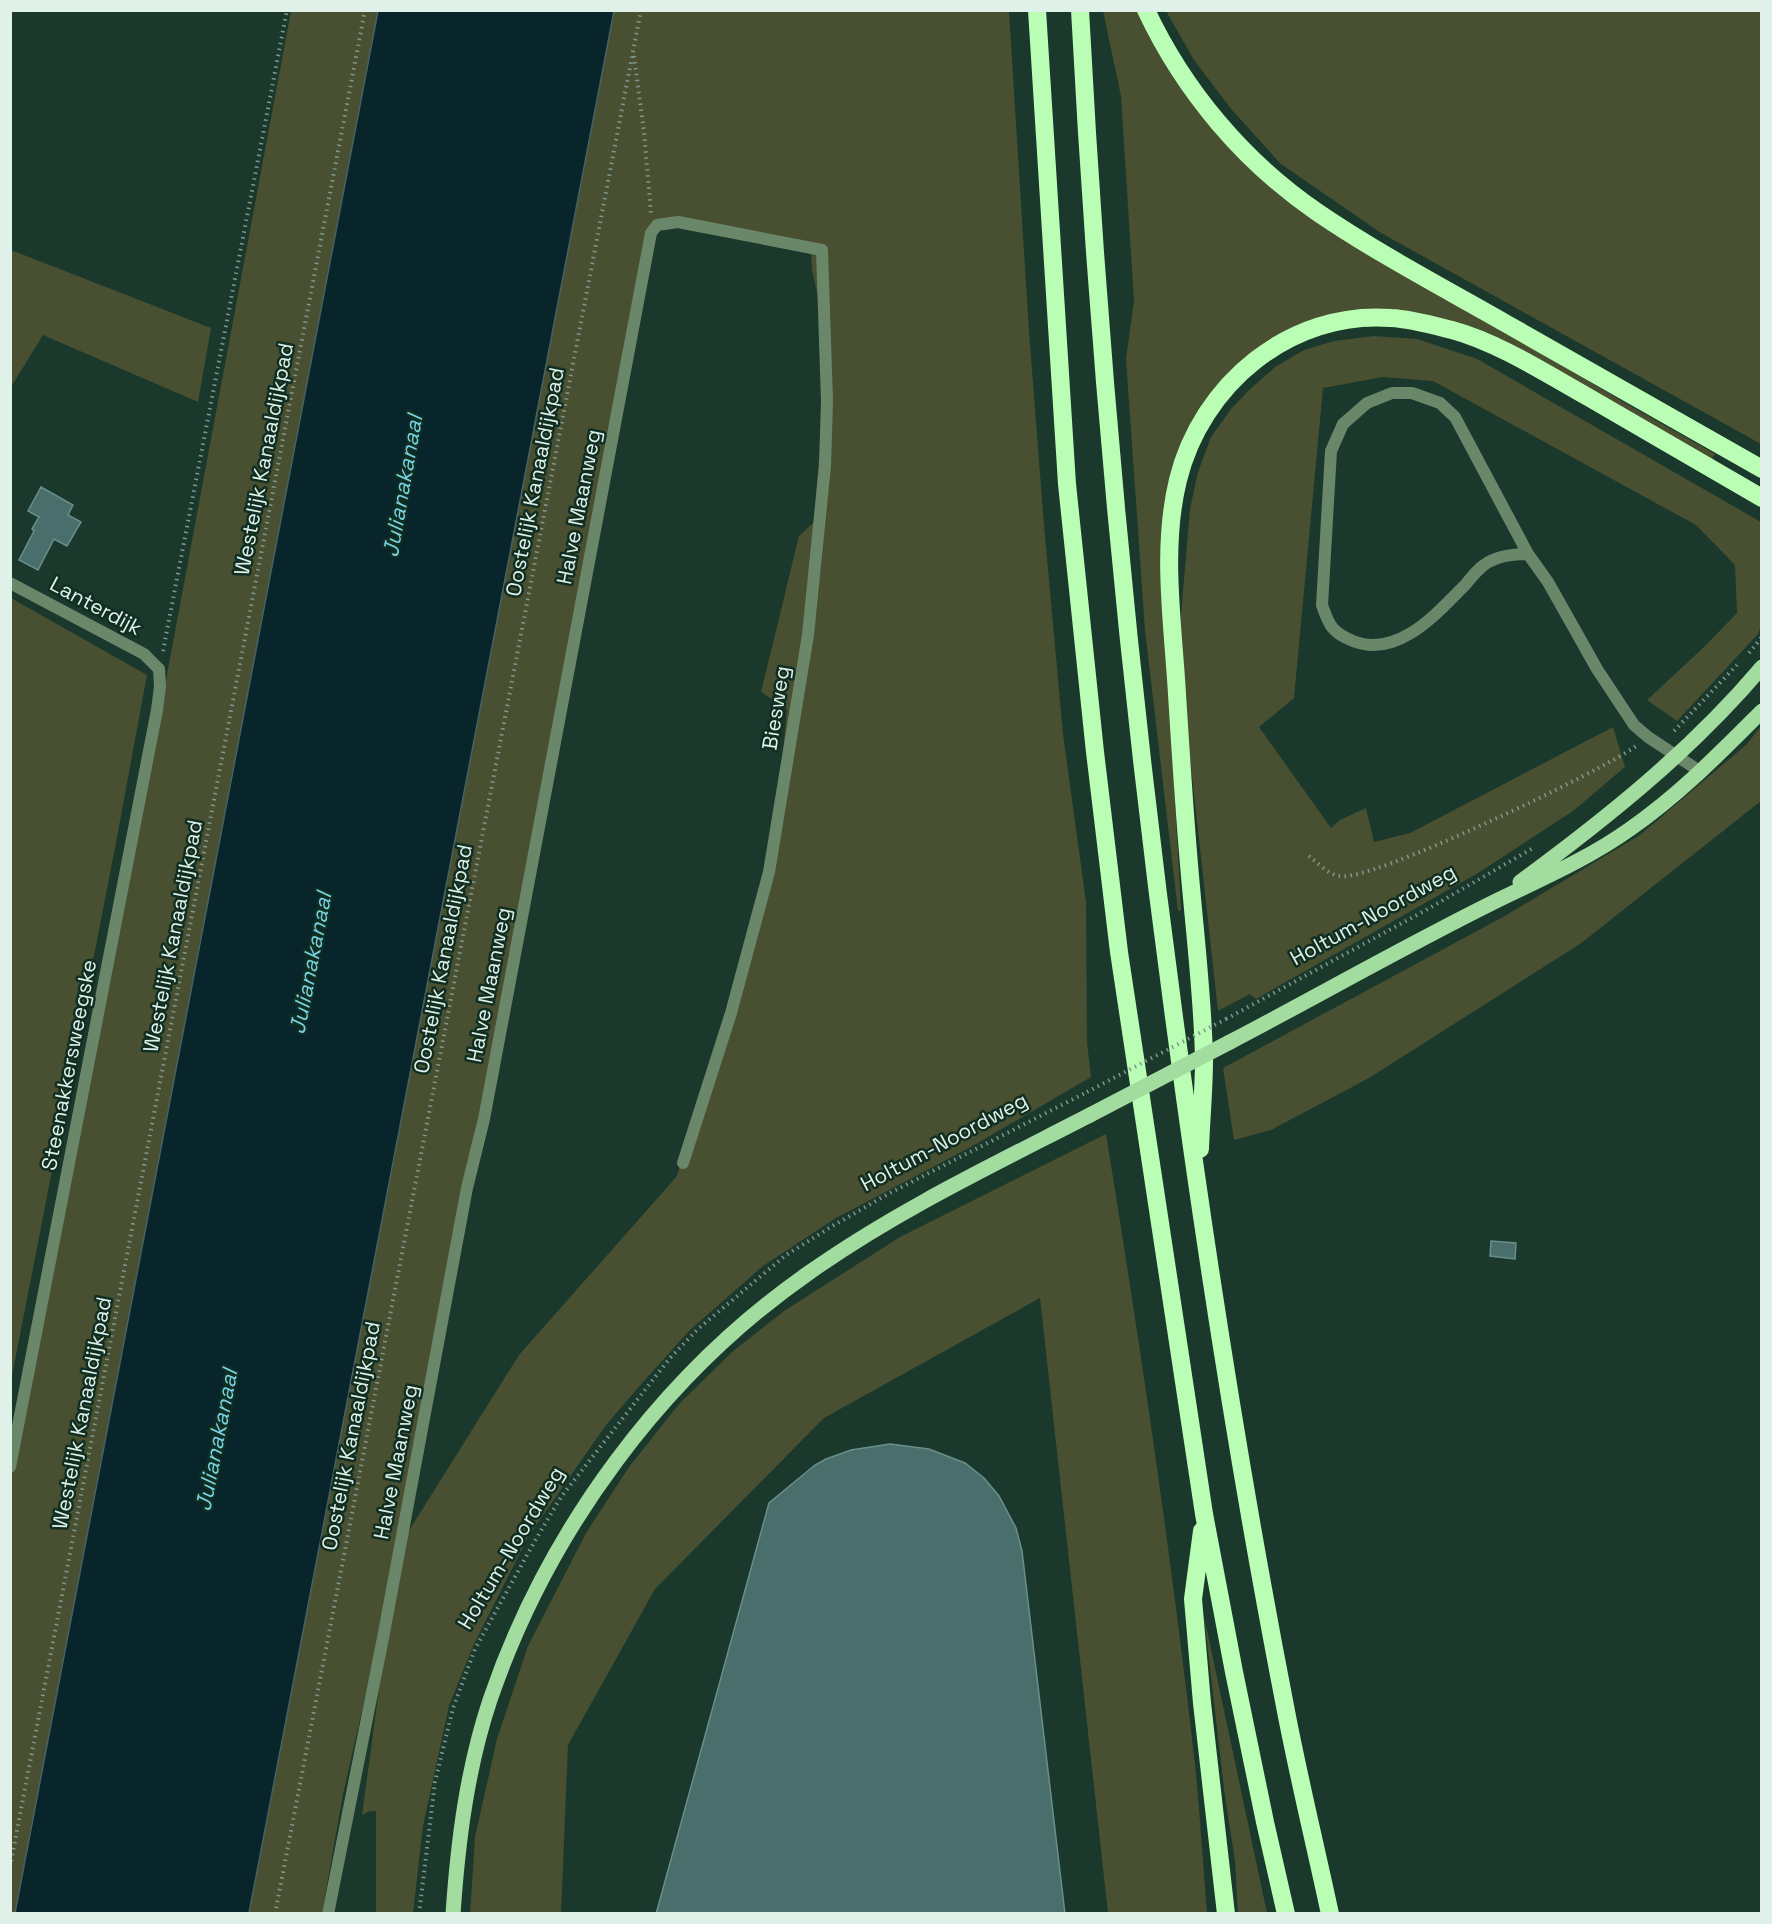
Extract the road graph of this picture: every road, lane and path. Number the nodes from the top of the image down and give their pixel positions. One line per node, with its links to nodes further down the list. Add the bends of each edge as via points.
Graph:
1 (287, 10): 15 (path)
2 (365, 10): 28 (path, Westelijk Kanaaldijkpad)
3 (641, 10): 7 (path, Oostelijk Kanaaldijkpad)
4 (1037, 10): 27 (highway, via 1067,484 1095,752 1119,952)
5 (1080, 10): 25 (highway, via 1115,511 1162,928)
6 (1146, 10): 9 (highway, via 1180,71 1221,125 1268,172 1317,212 1412,271)
7 (633, 53): 8 (path, via 650,205); 29 (path, Oostelijk Kanaaldijkpad)
8 (657, 225): 24 (street, Biesweg, via 678,222 818,248 822,250 824,268 825,466 808,635 769,872); 30 (street, Halve Maanweg, via 651,233)
9 (1761, 469)
10 (1761, 498): 25 (highway, via 1516,357 1456,331 1420,322 1365,318 1319,327 1263,354 1222,392 1200,424 1183,463 1171,529 1171,597 1204,1061)
11 (1528, 554): 11 (street, via 1512,554 1485,564 1410,635 1386,644 1362,644 1340,636 1328,623 1322,606 1331,451 1343,424 1367,403 1392,393 1412,393 1440,403 1455,417); 17 (street, via 1597,669 1634,725)
12 (10, 583): 15 (street, Lanterdijk, via 144,654)
13 (1761, 637): 18 (path)
14 (1761, 667): 19 (main road, Holtum-Noordweg)
15 (159, 669): 26 (street, Steenakkersweegske, via 155,722)
16 (1761, 711): 20 (main road, Holtum-Noordweg)
17 (1648, 737): 18 (street); 22 (path, via 1593,772 1412,857 1366,873 1340,877)
18 (1660, 745): 19 (street)
19 (1677, 756): 20 (street); 23 (main road, Holtum-Noordweg)
20 (1701, 772): 23 (main road, Holtum-Noordweg, via 1629,831 1570,866)
21 (1540, 844): 31 (path, Holtum-Noordweg, bridge, via 1226,1019 834,1225 796,1249 698,1329 670,1358 561,1497 475,1649 453,1708 435,1782)
22 (1309, 856)
23 (1494, 902): 32 (main road, Holtum-Noordweg, bridge, via 927,1200 810,1272 707,1358 621,1456 588,1502 533,1597 490,1700 473,1762 462,1818)
24 (683, 1163)
25 (1198, 1193): 35 (highway, via 1268,1615)
26 (10, 1467)
27 (1204, 1514): 33 (highway, via 1193,1599); 34 (highway)
28 (10, 1867)
29 (275, 1914)
30 (328, 1914)
31 (419, 1914)
32 (453, 1914)
33 (1226, 1914)
34 (1286, 1914)
35 (1330, 1914)

